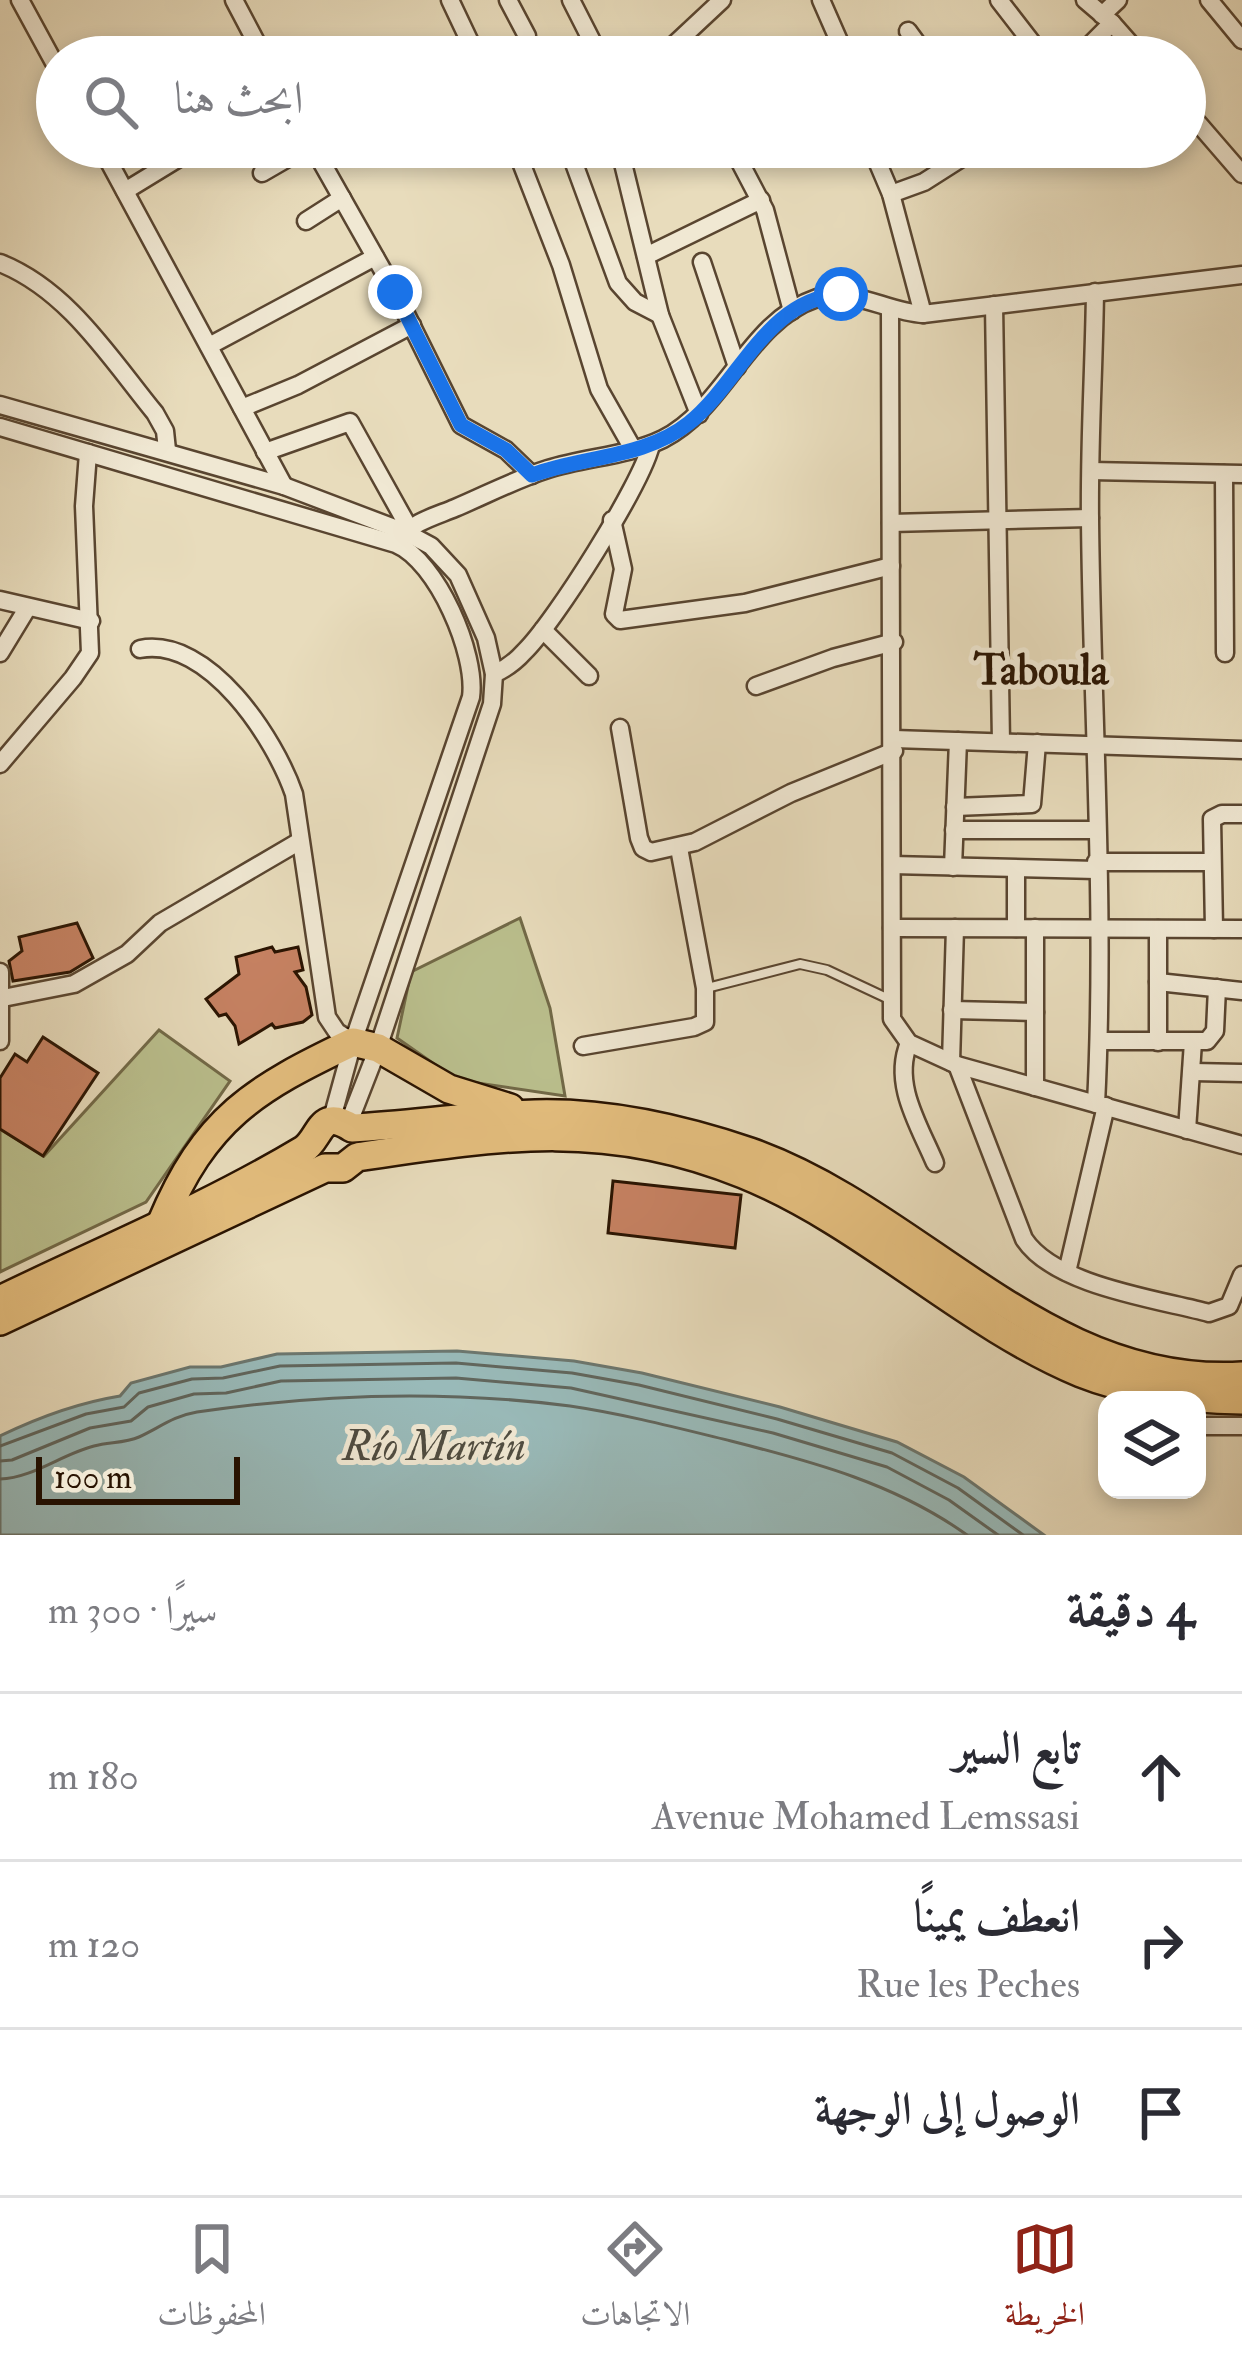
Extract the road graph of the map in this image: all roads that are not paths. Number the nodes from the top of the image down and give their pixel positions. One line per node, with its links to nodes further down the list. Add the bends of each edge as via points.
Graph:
1 (20, 0): 14 (street)
2 (234, 0): 15 (street)
3 (450, 0): 16 (street)
4 (508, 0): 17 (street)
5 (571, 0): 18 (street)
6 (722, 0): 19 (street)
7 (999, 0): 22 (street)
8 (1085, 0): 12 (street)
9 (1118, 0): 12 (street)
10 (1209, 0): 25 (street)
11 (829, 4): 20 (street)
12 (1107, 19): 23 (street); 24 (street)
13 (908, 31): 21 (street)
14 (40, 36)
15 (253, 36)
16 (467, 36)
17 (527, 36)
18 (589, 36)
19 (686, 36)
20 (839, 36)
21 (912, 36)
22 (1027, 36)
23 (1094, 36)
24 (1123, 36)
25 (1242, 40)
26 (1206, 132): 38 (street)
27 (112, 168): 39 (street)
28 (163, 168): 39 (street)
29 (271, 168): 37 (street)
30 (323, 168): 41 (street)
31 (523, 168): 62 (street, via 598,389)
32 (576, 168): 54 (street, via 619,283)
33 (624, 168): 44 (street)
34 (744, 168): 42 (street)
35 (880, 168): 40 (street)
36 (946, 168): 40 (street)
37 (262, 173)
38 (1242, 174)
39 (125, 191): 56 (street)
40 (891, 194): 53 (street)
41 (342, 199): 43 (street); 45 (street)
42 (761, 200): 44 (street); 52 (street)
43 (306, 221)
44 (646, 256): 54 (street)
45 (376, 257): 55 (street); 56 (street)
46 (702, 262): 57 (street)
47 (0, 263): 63 (street, via 69,308 162,424)
48 (1242, 275): 49 (street)
49 (1095, 292): 50 (street); 66 (street)
50 (994, 305): 53 (street); 72 (street)
51 (890, 310): 52 (street, via 841,294); 53 (street); 73 (street)
52 (792, 311): 57 (street)
53 (923, 314)
54 (660, 315): 60 (street)
55 (412, 325): 59 (street); 68 (street, via 461,425)
56 (209, 346): 59 (street)
57 (737, 368): 60 (street)
58 (0, 405): 63 (street)
59 (242, 408): 64 (street)
60 (699, 414): 62 (street)
61 (0, 427): 65 (street)
62 (642, 447): 68 (street); 71 (street, via 645,465)
63 (167, 450): 69 (street)
64 (265, 452): 69 (street); 74 (street, via 350,422)
65 (88, 453): 74 (street); 78 (street)
66 (1091, 471): 67 (street); 70 (street)
67 (1233, 474): 82 (street)
68 (532, 475): 74 (street)
69 (284, 486): 74 (street)
70 (1090, 518): 72 (street); 92 (street)
71 (612, 520): 75 (street, via 622,554 614,614 620,620 745,603); 79 (street)
72 (1000, 520): 73 (street); 90 (street)
73 (891, 523): 75 (street)
74 (403, 535): 84 (street, via 451,563); 129 (street, via 434,577 473,684)
75 (891, 566): 80 (street)
76 (0, 600): 77 (street)
77 (28, 608): 78 (street); 83 (street)
78 (91, 621): 94 (street, via 87,661)
79 (543, 630): 84 (street); 85 (street)
80 (894, 642): 86 (street); 93 (street)
81 (140, 649): 101 (street, via 188,659 224,682 284,772)
82 (1226, 652)
83 (0, 653)
84 (494, 674): 129 (street, via 492,704)
85 (589, 676)
86 (756, 686)
87 (620, 728): 102 (street, via 641,844)
88 (0, 730): 94 (street)
89 (958, 741): 90 (street); 93 (street); 97 (street)
90 (1000, 742): 91 (street)
91 (1037, 743): 92 (street); 97 (street, via 1032,804)
92 (1097, 744): 95 (street); 100 (street)
93 (894, 745): 102 (street); 104 (street)
94 (13, 749): 96 (street)
95 (1242, 750)
96 (0, 764)
97 (955, 807): 99 (street)
98 (1242, 814): 103 (street, via 1212,819)
99 (954, 830): 100 (street); 106 (street)
100 (1096, 830): 105 (street)
101 (300, 841): 120 (street, via 74,984); 129 (street, via 327,1017 337,1032)
102 (679, 848): 117 (street)
103 (1212, 862): 105 (street); 113 (street)
104 (892, 865): 106 (street); 108 (street)
105 (1096, 866): 107 (street); 111 (street)
106 (953, 867): 107 (street)
107 (1016, 869): 110 (street)
108 (892, 928): 109 (street); 121 (street)
109 (955, 928): 110 (street); 122 (street)
110 (1025, 928): 111 (street); 123 (street)
111 (1097, 928): 112 (street); 125 (street)
112 (1158, 929): 113 (street); 116 (street)
113 (1214, 929): 114 (street)
114 (1242, 929)
115 (0, 972): 120 (street)
116 (1159, 982): 118 (street); 126 (street)
117 (705, 988): 121 (lane, via 800,964); 130 (street, via 701,1025)
118 (1216, 988): 119 (street); 127 (street, via 1213,1036)
119 (1242, 991)
120 (3, 998): 124 (street)
121 (891, 1005): 128 (street)
122 (952, 1010): 123 (street); 131 (street)
123 (1035, 1012): 134 (street)
124 (0, 1041)
125 (1099, 1041): 126 (street); 135 (street)
126 (1159, 1042): 127 (street)
127 (1193, 1042): 132 (street)
128 (909, 1043): 131 (street); 141 (street, via 904,1087)
129 (365, 1045): 136 (highway, via 449,1089); 138 (street); 142 (highway, via 274,1080 232,1113 192,1161)
130 (584, 1046)
131 (954, 1064): 134 (street); 143 (street, via 1027,1244)
132 (1193, 1072): 133 (street); 137 (street)
133 (1242, 1073)
134 (1035, 1087): 135 (street)
135 (1101, 1105): 137 (street); 143 (street)
136 (535, 1114): 138 (highway); 147 (highway, via 624,1120 752,1153 830,1191 1073,1343 1139,1366)
137 (1187, 1130): 139 (street)
138 (347, 1133): 140 (highway, via 317,1130); 140 (highway, via 344,1168); 148 (highway, via 592,1136 745,1174)
139 (1242, 1145)
140 (318, 1156): 142 (highway); 146 (highway)
141 (935, 1163)
142 (161, 1223): 145 (highway)
143 (1067, 1272): 144 (street, via 1214,1313 1233,1301)
144 (1242, 1275)
145 (0, 1300)
146 (0, 1321)
147 (1242, 1376)
148 (1108, 1390): 149 (highway)
149 (1242, 1400)
150 (1206, 1426): 151 (street)
151 (1242, 1426)

